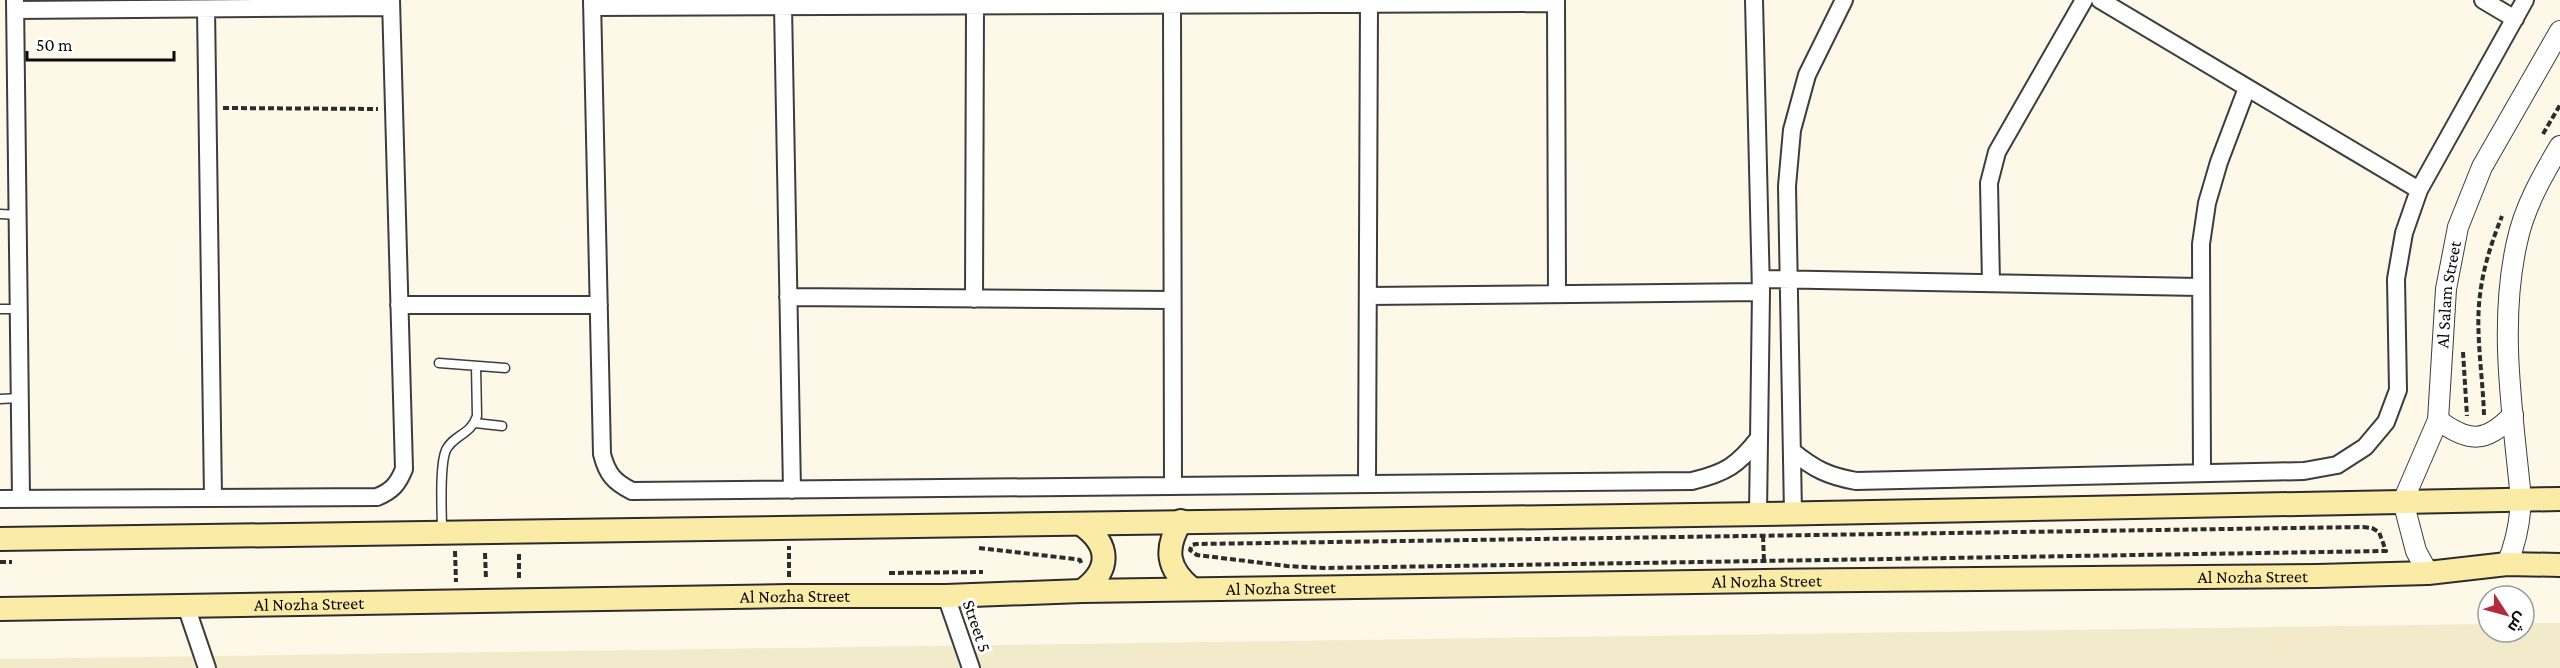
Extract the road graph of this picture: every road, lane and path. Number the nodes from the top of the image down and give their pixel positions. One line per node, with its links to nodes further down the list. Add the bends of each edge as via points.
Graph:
1 (1754, 0): 27 (street)
2 (1844, 0): 25 (street, via 1807,75 1792,130 1787,186)
3 (2084, 0): 26 (street, via 1997,152 1989,183)
4 (2100, 0): 18 (street)
5 (2483, 0): 16 (street)
6 (2525, 0): 16 (street)
7 (1556, 2): 10 (street); 29 (street)
8 (592, 3): 14 (street); 35 (street)
9 (391, 4): 15 (street); 20 (street)
10 (1369, 4): 13 (street); 30 (street)
11 (15, 5): 15 (street); 24 (street)
12 (975, 5): 13 (street); 14 (street); 32 (street)
13 (1172, 5): 33 (street)
14 (783, 6): 31 (street)
15 (206, 9): 19 (street)
16 (2515, 19): 22 (street)
17 (2560, 31): 46 (street, Al Salam Street, via 2482,167 2458,227 2446,289)
18 (2247, 88): 22 (street); 28 (street, via 2207,203)
19 (207, 108): 20 (path); 57 (street)
20 (393, 109): 34 (street)
21 (2560, 146): 44 (street, via 2536,187 2517,240 2508,297)
22 (2419, 190): 53 (street, via 2404,233 2396,279 2398,390 2386,422 2365,447 2337,465 2304,471)
23 (0, 214): 24 (lane)
24 (18, 214): 37 (street)
25 (1788, 279): 26 (street); 27 (street); 52 (street)
26 (1991, 283): 28 (street)
27 (1761, 285): 29 (street); 51 (street)
28 (2200, 286): 53 (street)
29 (1557, 294): 30 (street)
30 (1368, 296): 54 (street)
31 (788, 297): 32 (street); 56 (street)
32 (974, 299): 33 (street)
33 (1172, 300): 55 (street)
34 (399, 305): 35 (street); 57 (street, via 404,469 399,482 377,497)
35 (599, 305): 56 (street, via 602,454 606,470 617,483 632,491)
36 (0, 309): 37 (lane)
37 (19, 309): 42 (street)
38 (2463, 349): 47 (path)
39 (439, 363): 40 (lane)
40 (476, 366): 41 (lane); 49 (lane)
41 (505, 368)
42 (20, 398): 43 (lane); 59 (street)
43 (0, 399)
44 (2513, 415): 46 (street, via 2497,432 2476,438 2454,433); 60 (street)
45 (2484, 416): 48 (path)
46 (2438, 420): 62 (street, Al Salam Street)
47 (2469, 422)
48 (2482, 422)
49 (474, 423): 50 (lane); 69 (lane, via 451,443 444,459)
50 (502, 426)
51 (1759, 438): 54 (street, via 1742,460 1719,475 1692,481); 64 (street)
52 (1792, 451): 53 (street, via 1832,477 1856,481); 63 (street)
53 (2202, 472)
54 (1367, 483): 55 (street)
55 (1173, 485): 56 (street)
56 (792, 490)
57 (213, 497): 59 (street)
58 (0, 498): 59 (street)
59 (21, 498)
60 (2521, 499): 61 (main road); 62 (main road); 83 (street, via 2515,544)
61 (2560, 499)
62 (2403, 501): 63 (main road); 88 (street, via 2416,551)
63 (1793, 513): 64 (main road)
64 (1762, 521): 65 (main road); 85 (path); 85 (path, via 1196,544 1190,550 1197,555 1287,567); 85 (path, via 2364,527 2379,532 2386,551)
65 (1181, 522): 66 (main road); 102 (main road, via 1173,535 1172,566)
66 (1081, 524): 67 (main road); 100 (main road, via 1095,534 1103,549 1103,566 1095,581)
67 (789, 537): 69 (main road); 71 (path); 72 (path); 101 (path)
68 (0, 539): 69 (main road)
69 (442, 542): 73 (path)
70 (970, 547): 100 (path, via 1080,560)
71 (778, 548)
72 (801, 548)
73 (455, 552): 74 (path); 95 (path)
74 (465, 552)
75 (475, 552): 76 (path)
76 (485, 552): 77 (path); 98 (path)
77 (496, 552)
78 (508, 552): 79 (path)
79 (519, 552): 80 (path); 92 (path)
80 (530, 552)
81 (0, 562): 82 (path)
82 (24, 562)
83 (2507, 564): 84 (main road, Al Nozha Street); 88 (main road, Al Nozha Street)
84 (2560, 565)
85 (1764, 571): 88 (main road, Al Nozha Street); 102 (main road, Al Nozha Street)
86 (988, 572): 87 (path)
87 (883, 573)
88 (2428, 573)
89 (801, 574): 101 (path)
90 (777, 575): 101 (path)
91 (508, 578): 92 (path)
92 (519, 578): 93 (path)
93 (530, 578)
94 (445, 579): 95 (path)
95 (455, 579): 96 (path)
96 (465, 579)
97 (476, 579): 98 (path)
98 (486, 579): 99 (path)
99 (496, 579)
100 (1081, 580): 102 (main road, Al Nozha Street); 103 (main road, Al Nozha Street)
101 (789, 585): 103 (main road, Al Nozha Street); 104 (main road, Al Nozha Street)
102 (1192, 590)
103 (946, 596): 107 (street, Street 5)
104 (186, 606): 105 (main road, Al Nozha Street); 106 (street)
105 (0, 609)
106 (207, 668)
107 (971, 668)

